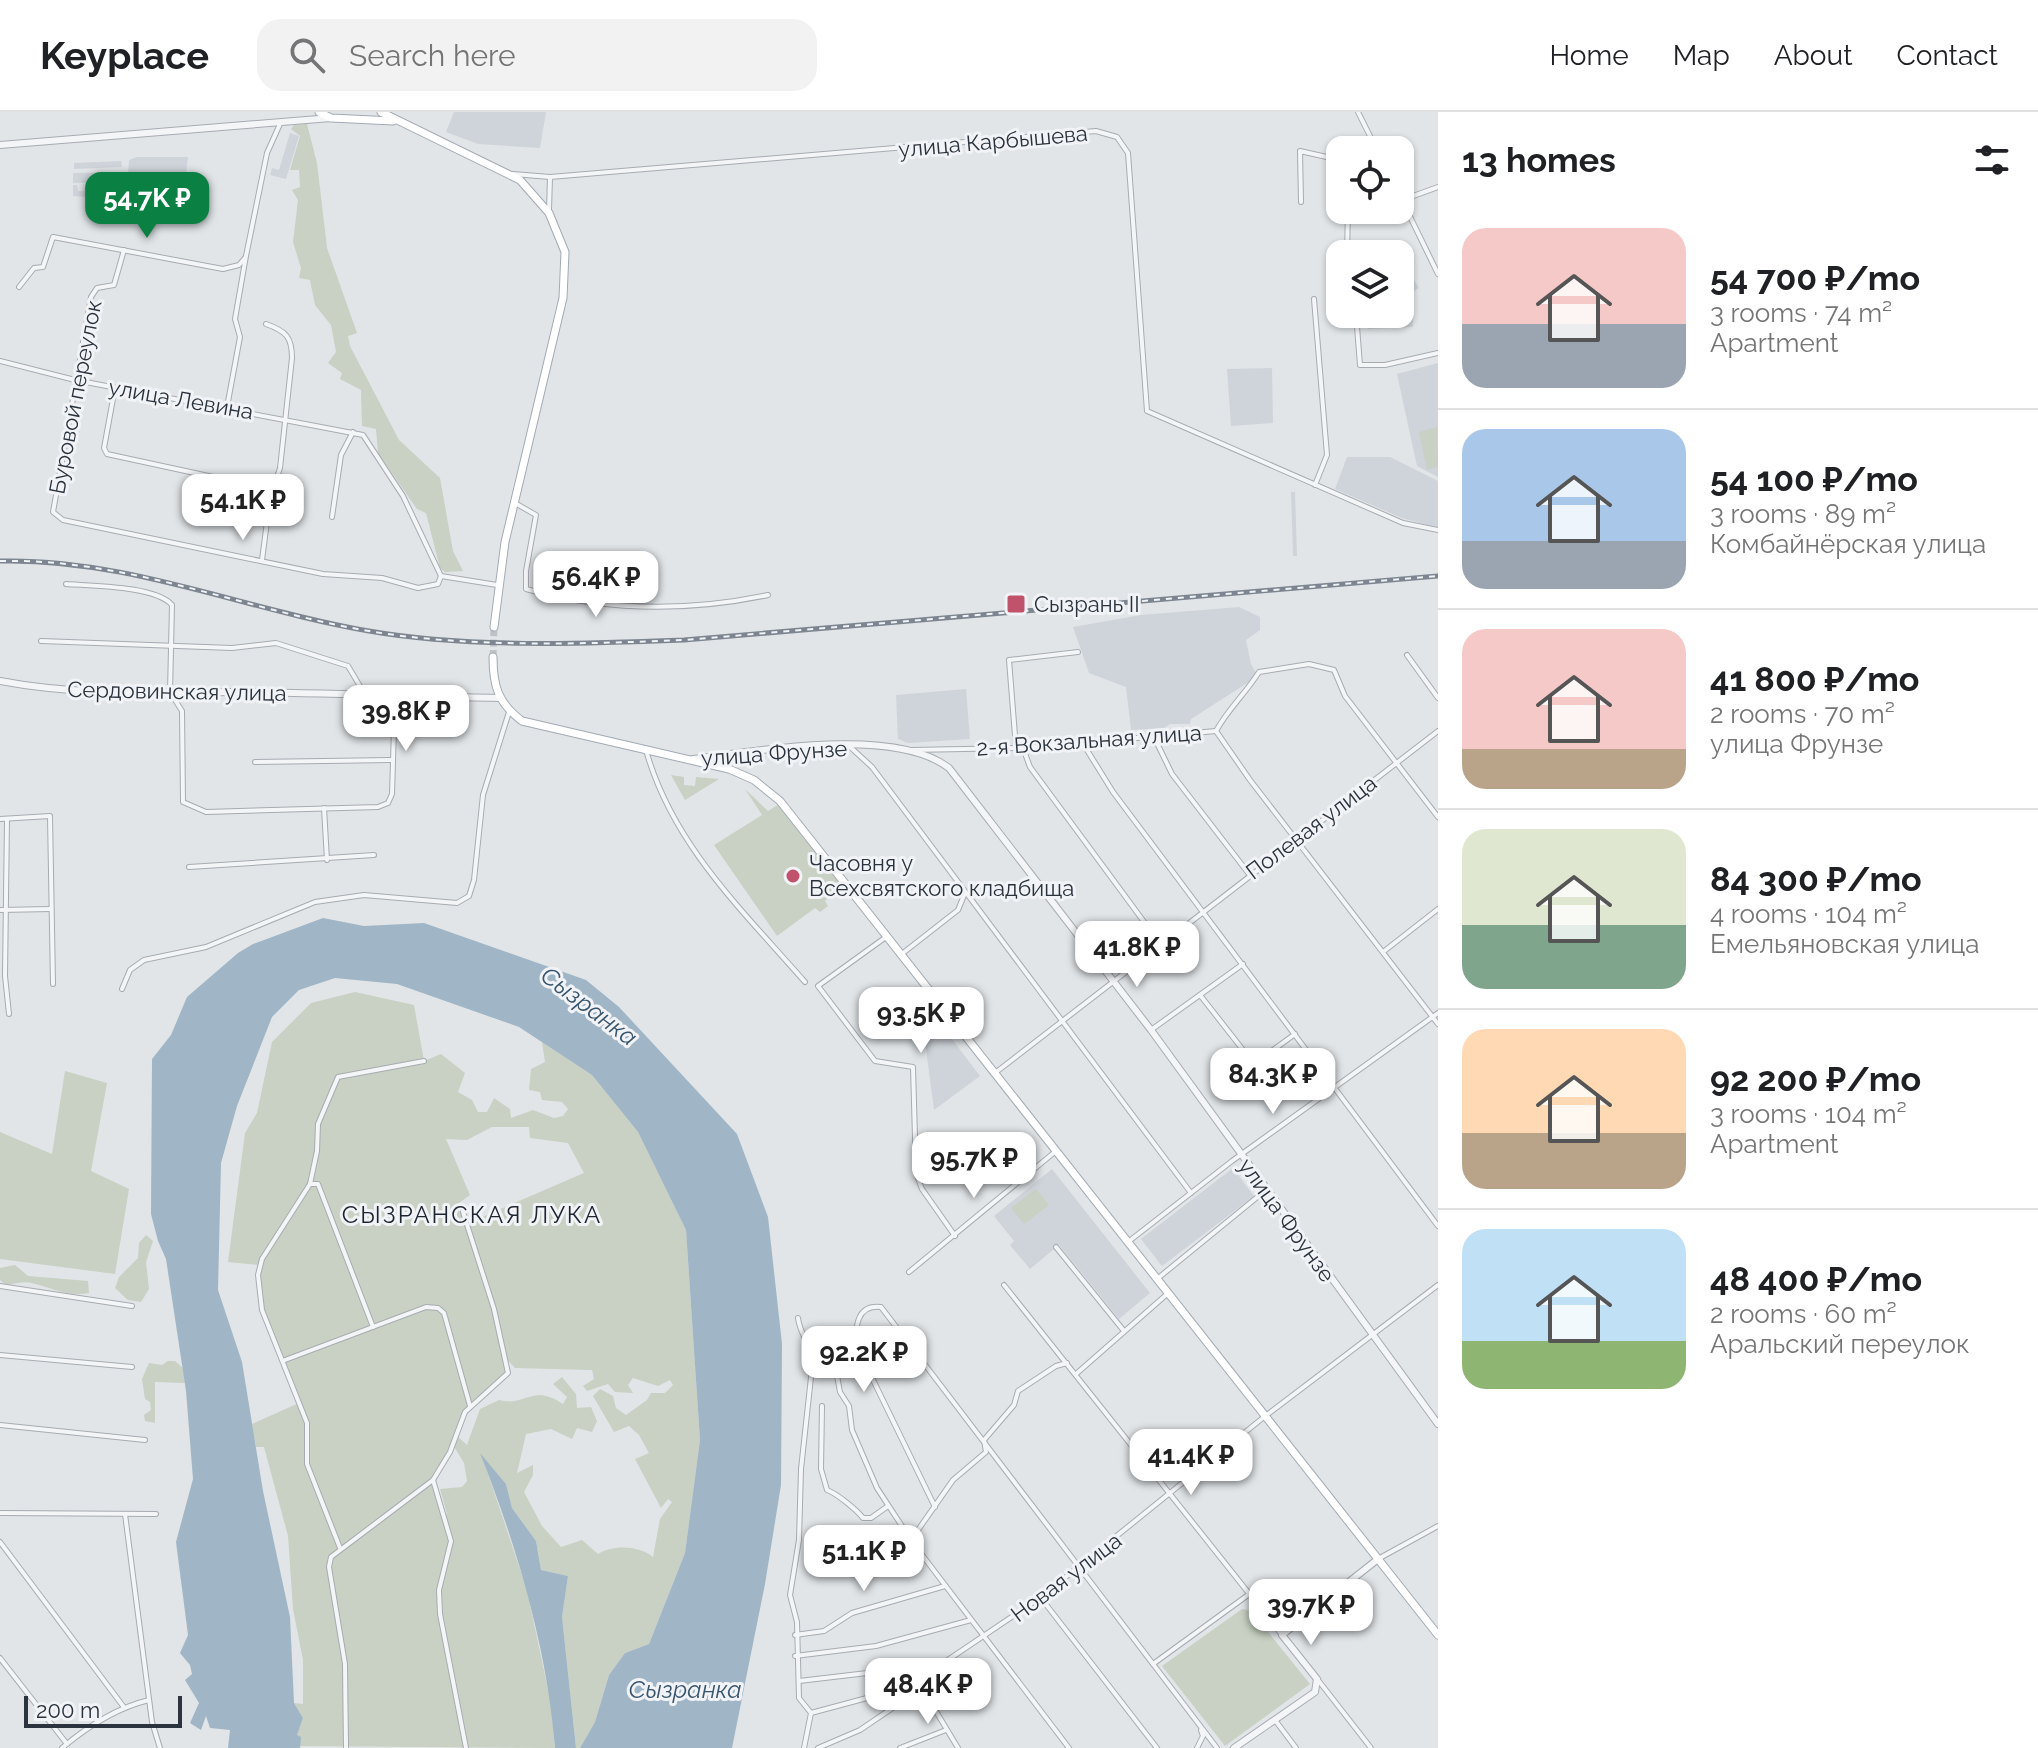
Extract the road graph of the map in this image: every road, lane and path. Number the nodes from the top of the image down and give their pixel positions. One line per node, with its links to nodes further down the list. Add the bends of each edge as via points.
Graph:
1 (306, 112): 8 (street)
2 (319, 112): 6 (main road)
3 (351, 112): 6 (main road)
4 (381, 112): 7 (main road)
5 (1358, 112): 10 (street)
6 (333, 118): 7 (main road); 8 (street)
7 (396, 121): 13 (main road)
8 (295, 122): 9 (street)
9 (280, 124): 11 (street); 21 (street, via 267,153)
10 (1370, 136)
11 (0, 145)
12 (1326, 157): 17 (street, via 1300,151)
13 (506, 173): 14 (street); 18 (main road, via 520,180)
14 (550, 177): 18 (street); 35 (street, улица Карбышева, via 1096,131 1117,137 1128,153 1147,411)
15 (1438, 187): 16 (street)
16 (1414, 194)
17 (1301, 202)
18 (549, 213): 36 (main road, via 567,270)
19 (1414, 224): 22 (street)
20 (124, 250): 21 (street, via 223,269 239,265); 23 (street, via 53,237 43,267 34,268); 29 (street, Буровой переулок, via 114,285 97,288 91,297)
21 (246, 256): 31 (street, via 235,319 240,337)
22 (1438, 274)
23 (19, 287)
24 (1314, 299): 35 (street, via 1327,455)
25 (266, 324): 32 (street, via 284,331 292,342)
26 (1357, 328): 27 (street, via 1360,365)
27 (1438, 353)
28 (0, 361): 29 (street, улица Левина)
29 (75, 380): 30 (street, улица Левина); 39 (street, Буровой переулок, via 53,512 63,520)
30 (115, 388): 31 (street, улица Левина); 34 (street, via 107,454)
31 (227, 407): 32 (street, улица Левина)
32 (284, 418): 33 (street, улица Левина); 39 (street)
33 (353, 432): 37 (street, via 341,455); 40 (street, улица Левина, via 363,435 403,496)
34 (227, 480)
35 (1315, 485): 38 (street, улица Карбышева, via 1403,523)
36 (515, 503): 42 (main road); 43 (street, via 536,515 526,589 609,607 684,607)
37 (332, 517)
38 (1438, 530)
39 (262, 560): 40 (street, via 418,588 438,584)
40 (441, 576): 42 (street)
41 (66, 584): 46 (street, via 166,598 172,605)
42 (497, 585): 44 (main road)
43 (768, 595)
44 (494, 627)
45 (41, 641): 46 (street)
46 (171, 646): 51 (street); 52 (street, via 276,643 348,666)
47 (1078, 652): 62 (street, via 1009,660)
48 (1407, 655): 55 (street)
49 (493, 657): 54 (main road)
50 (0, 681): 51 (street, Сердовинская улица, via 36,688)
51 (170, 692): 52 (street, Сердовинская улица); 72 (street, via 182,711 183,802 206,812)
52 (364, 693): 53 (street, Сердовинская улица)
53 (395, 695): 54 (street, Сердовинская улица); 68 (street)
54 (499, 698): 56 (main road)
55 (1438, 698)
56 (509, 712): 64 (main road, via 539,727); 95 (street, via 483,795 469,896 457,903 364,895 315,902 206,947 144,960 130,970)
57 (1216, 731): 59 (street, 2-я Вокзальная улица); 70 (street, 2-я Вокзальная улица, via 1259,672 1309,664 1334,670 1345,696); 76 (street)
58 (1438, 731): 70 (street, Полевая улица)
59 (1154, 737): 60 (street, 2-я Вокзальная улица); 80 (street, via 1172,774)
60 (1081, 741): 63 (street, 2-я Вокзальная улица); 83 (street, via 1113,792)
61 (848, 745): 65 (street, улица Фрунзе); 66 (street, улица Фрунзе); 81 (street, via 872,767)
62 (1016, 748): 63 (street, 2-я Вокзальная улица); 65 (street, 2-я Вокзальная улица)
63 (1023, 748): 88 (street, via 1030,767 1150,930)
64 (646, 750): 67 (main road); 93 (street, via 653,777 686,843)
65 (907, 750): 92 (street, улица Фрунзе, via 949,768)
66 (730, 755): 67 (street, улица Фрунзе); 71 (street)
67 (689, 759): 71 (main road)
68 (392, 760): 69 (street); 72 (street, via 388,803)
69 (255, 762)
70 (1396, 763): 73 (street); 76 (street, Полевая улица)
71 (729, 769): 87 (main road, via 780,801)
72 (324, 808): 78 (street)
73 (1438, 817)
74 (0, 819): 75 (street)
75 (7, 819): 82 (street, via 50,816); 86 (street)
76 (1295, 838): 80 (street, Полевая улица); 90 (street)
77 (374, 855): 78 (street)
78 (327, 860): 79 (street)
79 (189, 867)
80 (1249, 874): 83 (street, Полевая улица)
81 (965, 893): 89 (street, via 958,910); 100 (street)
82 (51, 909): 86 (street); 94 (street)
83 (1204, 909): 88 (street, Полевая улица); 91 (street)
84 (1438, 909): 90 (street)
85 (0, 910): 86 (street)
86 (7, 910): 98 (street)
87 (888, 935): 89 (main road); 114 (street, via 818,986 875,1061 913,1067 916,1173)
88 (1154, 948): 92 (street, Полевая улица)
89 (903, 953): 105 (main road)
90 (1383, 953): 99 (street)
91 (1243, 963): 96 (street); 103 (street)
92 (1112, 981): 100 (street, Полевая улица); 102 (street, улица Фрунзе)
93 (805, 982)
94 (53, 984)
95 (122, 989)
96 (1200, 995): 102 (street); 103 (street, via 1254,1064)
97 (1438, 1013): 99 (street)
98 (9, 1014)
99 (1432, 1017): 101 (street); 106 (street)
100 (1061, 1020): 105 (street, Полевая улица); 111 (street)
101 (1438, 1024)
102 (1151, 1030): 108 (street, улица Фрунзе)
103 (1295, 1034): 106 (street)
104 (424, 1061): 109 (street, via 338,1077 318,1124)
105 (995, 1073): 107 (main road)
106 (1335, 1088): 108 (street); 113 (street)
107 (1056, 1151): 114 (street); 115 (main road)
108 (1241, 1156): 110 (street, улица Фрунзе); 111 (street)
109 (310, 1184): 125 (street, via 318,1184); 130 (street, via 262,1259 258,1275 262,1310)
110 (1266, 1190): 118 (street); 127 (street, улица Фрунзе)
111 (1191, 1193): 115 (street)
112 (463, 1212): 134 (street, via 508,1368 505,1378)
113 (1438, 1226)
114 (955, 1236): 117 (street)
115 (1126, 1243): 118 (main road)
116 (1056, 1247): 126 (street)
117 (909, 1272)
118 (1155, 1281): 122 (main road)
119 (1004, 1285): 131 (street)
120 (1438, 1285): 127 (street, Новая улица)
121 (0, 1286): 123 (street)
122 (1166, 1295): 126 (street); 136 (main road)
123 (132, 1306)
124 (798, 1318): 159 (street, via 813,1359 790,1595)
125 (373, 1327): 130 (street); 134 (street, via 426,1307 438,1308 444,1313)
126 (1124, 1331): 133 (street)
127 (1371, 1335): 136 (street, Новая улица); 137 (street, улица Фрунзе)
128 (833, 1354): 143 (street, via 852,1430)
129 (0, 1355): 132 (street)
130 (285, 1360): 151 (street, via 284,1371 307,1423 307,1464)
131 (1067, 1363): 133 (street); 140 (street, via 1018,1391 1014,1405)
132 (132, 1367)
133 (1076, 1374): 142 (street)
134 (470, 1406): 141 (street)
135 (822, 1406): 143 (street, via 821,1469 827,1490 863,1518)
136 (1264, 1417): 142 (street, Новая улица); 152 (main road)
137 (1438, 1424)
138 (0, 1425): 139 (street)
139 (145, 1440)
140 (984, 1440): 144 (street, via 986,1452 953,1480); 144 (street, via 881,1307 865,1309 856,1322 857,1347); 154 (street)
141 (433, 1480): 151 (street, via 358,1540); 181 (street, via 451,1541 439,1590 440,1614)
142 (1170, 1496): 154 (street, Новая улица); 156 (street)
143 (888, 1506): 150 (street)
144 (935, 1507): 150 (street)
145 (0, 1513): 146 (street)
146 (125, 1514): 147 (street); 171 (street)
147 (156, 1514)
148 (1438, 1526): 152 (street)
149 (0, 1542): 172 (street)
150 (912, 1542): 153 (street, via 890,1561 866,1567); 155 (street)
151 (340, 1548): 180 (street, via 329,1567 345,1664)
152 (1378, 1559): 160 (street); 161 (main road)
153 (852, 1562)
154 (1080, 1567): 157 (street, Новая улица); 165 (street)
155 (945, 1586): 158 (street); 159 (street, via 852,1613 824,1631)
156 (1248, 1595): 160 (street); 165 (street)
157 (1041, 1597): 162 (street, Новая улица); 187 (street)
158 (971, 1620): 162 (street); 163 (street, via 876,1646)
159 (795, 1635): 163 (street)
160 (1282, 1635): 168 (street)
161 (1438, 1635)
162 (987, 1637): 167 (street, Новая улица); 186 (street)
163 (795, 1656): 169 (street)
164 (0, 1658): 177 (street)
165 (1153, 1664): 175 (street)
166 (910, 1668): 167 (street); 169 (street); 170 (street)
167 (933, 1670): 170 (street, Новая улица)
168 (1317, 1679): 174 (street, via 1312,1695); 192 (street)
169 (798, 1681): 173 (street, via 799,1698)
170 (922, 1688): 173 (street); 176 (street); 183 (street, via 860,1730)
171 (149, 1700): 172 (street); 179 (street)
172 (123, 1706): 177 (street)
173 (811, 1713): 182 (street)
174 (1275, 1720): 190 (street); 191 (street)
175 (1201, 1727): 188 (street); 189 (street)
176 (947, 1730): 184 (street); 185 (street)
177 (67, 1744): 178 (street)
178 (62, 1748)
179 (160, 1748)
180 (346, 1748)
181 (466, 1748)
182 (804, 1748)
183 (818, 1748)
184 (900, 1748)
185 (958, 1748)
186 (1069, 1748)
187 (1157, 1748)
188 (1197, 1748)
189 (1217, 1748)
190 (1234, 1748)
191 (1296, 1748)
192 (1371, 1748)

